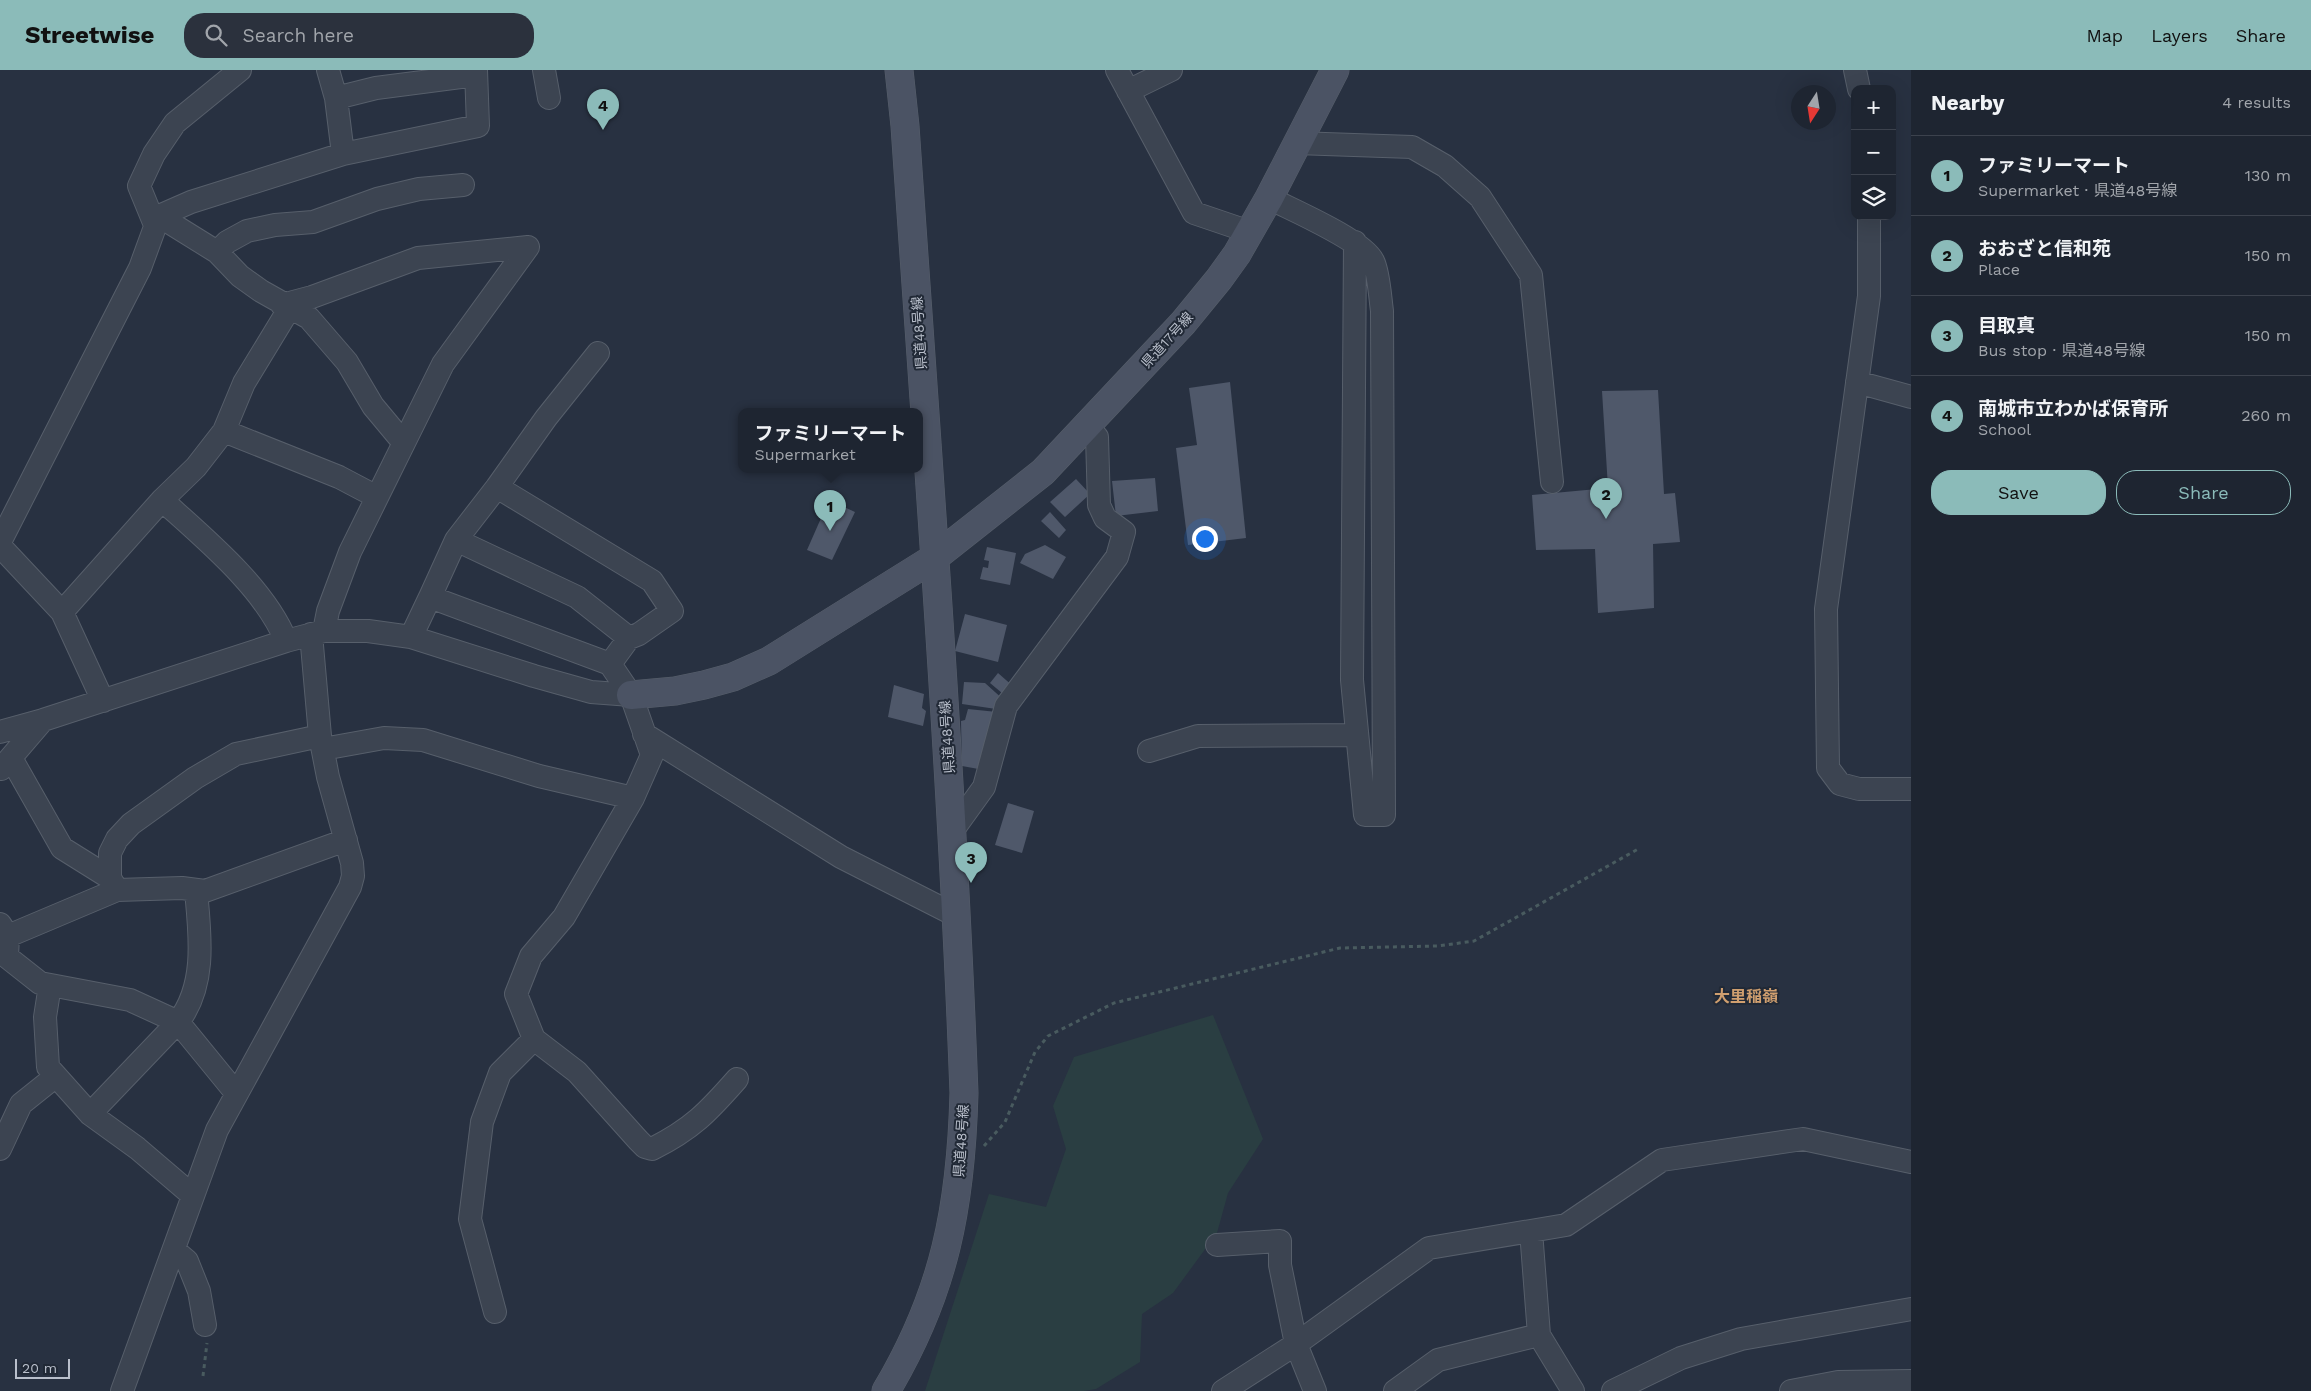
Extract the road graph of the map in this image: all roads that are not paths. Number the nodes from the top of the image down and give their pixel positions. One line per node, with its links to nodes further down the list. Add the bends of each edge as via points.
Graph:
1 (240, 70): 18 (street, via 175,123 154,154 139,186)
2 (328, 70): 12 (street)
3 (544, 70): 13 (street)
4 (899, 70): 36 (main road, 県道48号線)
5 (1117, 70): 11 (street)
6 (1171, 70): 11 (street)
7 (1335, 70): 14 (main road, 県道17号線)
8 (1855, 70): 10 (street)
9 (476, 73): 12 (street, via 376,88); 15 (street, via 478,126)
10 (1859, 85)
11 (1128, 91): 20 (street, via 1194,213)
12 (336, 98): 15 (street)
13 (549, 98)
14 (1296, 142): 17 (main road, 県道17号線); 30 (street, via 1412,147 1445,166 1480,197 1531,275)
15 (344, 154): 18 (street, via 191,202)
16 (463, 185): 22 (street, via 419,189 377,199 313,222 247,231)
17 (1269, 198): 20 (main road, 県道17号線); 21 (street)
18 (157, 220): 22 (street); 35 (street, via 140,268)
19 (1870, 220): 25 (street, via 1869,296)
20 (1250, 232): 27 (main road, 県道17号線, via 1219,279 1183,324)
21 (1355, 242): 49 (street, via 1352,680); 49 (street, via 1373,261 1382,311 1384,815 1365,815)
22 (217, 252): 23 (street, via 240,276)
23 (286, 307): 28 (street, via 244,383); 29 (street, via 309,318 347,362 373,406); 29 (street, via 418,258 528,247 443,364)
24 (598, 353): 31 (street)
25 (1857, 382): 26 (street); 53 (street, via 1826,609 1828,768 1840,784 1859,789)
26 (1911, 397)
27 (1086, 426): 36 (main road, 県道17号線, via 1043,472); 55 (street, via 1097,437 1098,505 1105,518 1124,532 1122,545 1117,557 1006,706 984,787)
28 (224, 431): 32 (street, via 339,476); 33 (street, via 196,467)
29 (404, 442): 32 (street)
30 (1552, 482)
31 (497, 487): 34 (street); 41 (street, via 652,581 672,611)
32 (376, 497): 39 (street)
33 (162, 500): 38 (street); 42 (street, via 251,587 278,620)
34 (456, 540): 37 (street); 41 (street, via 577,596)
35 (0, 544): 38 (street)
36 (934, 558): 44 (main road, 県道17号線, via 802,642 733,677 675,691); 55 (main road, 県道48号線)
37 (430, 597): 40 (street); 43 (street)
38 (62, 612): 45 (street)
39 (318, 632): 40 (street, via 368,631); 42 (street); 50 (street)
40 (410, 637): 44 (street, via 591,692)
41 (629, 638): 43 (street)
42 (286, 641): 45 (street)
43 (610, 664): 44 (street)
44 (631, 695): 48 (street)
45 (103, 701): 46 (street)
46 (43, 720): 47 (street); 52 (street)
47 (0, 732)
48 (644, 734): 54 (street, via 652,755); 59 (street, via 841,857)
49 (1357, 735): 51 (street, via 1198,736)
50 (322, 742): 54 (street, via 384,738 423,740 539,776); 56 (street); 57 (street, via 236,754 195,778 137,819 117,838 110,853)
51 (1149, 751)
52 (5, 764): 57 (street, via 62,848)
53 (1911, 789)
54 (633, 798): 64 (street, via 564,917 531,956 516,994)
55 (953, 830): 59 (main road, 県道48号線)
56 (346, 840): 58 (street); 67 (street, via 352,863 350,887 266,1044)
57 (113, 884): 58 (street); 60 (street)
58 (196, 891): 63 (street, via 201,948 193,990 185,1013)
59 (957, 916): 82 (main road, 県道48号線, via 964,1093 956,1201 934,1293)
60 (4, 930): 61 (street)
61 (7, 969): 62 (street)
62 (50, 985): 63 (street, via 130,1000); 65 (street, via 45,1016 47,1059 48,1067)
63 (178, 1022): 67 (street); 68 (street)
64 (534, 1039): 66 (street, via 577,1072 638,1140 652,1149 679,1135 705,1115); 76 (street, via 500,1073 482,1122 470,1218)
65 (56, 1076): 68 (street); 69 (street, via 21,1104)
66 (737, 1079)
67 (236, 1093): 71 (street, via 217,1130)
68 (90, 1114): 71 (street, via 137,1148)
69 (0, 1149)
70 (1911, 1162): 72 (street, via 1803,1139 1662,1160 1566,1225)
71 (192, 1195): 74 (street)
72 (1531, 1231): 78 (street); 79 (street, via 1429,1248)
73 (1217, 1245): 79 (street, via 1280,1241 1280,1265)
74 (174, 1250): 77 (street, via 187,1261 196,1283); 81 (street)
75 (1911, 1309): 87 (street, via 1740,1339 1681,1358)
76 (495, 1312)
77 (205, 1326)
78 (1539, 1335): 85 (street, via 1438,1360); 86 (street)
79 (1296, 1344): 83 (street); 84 (street)
80 (1911, 1381): 88 (street, via 1838,1382)
81 (122, 1391)
82 (886, 1391)
83 (1223, 1391)
84 (1315, 1391)
85 (1395, 1391)
86 (1573, 1391)
87 (1613, 1391)
88 (1791, 1391)

